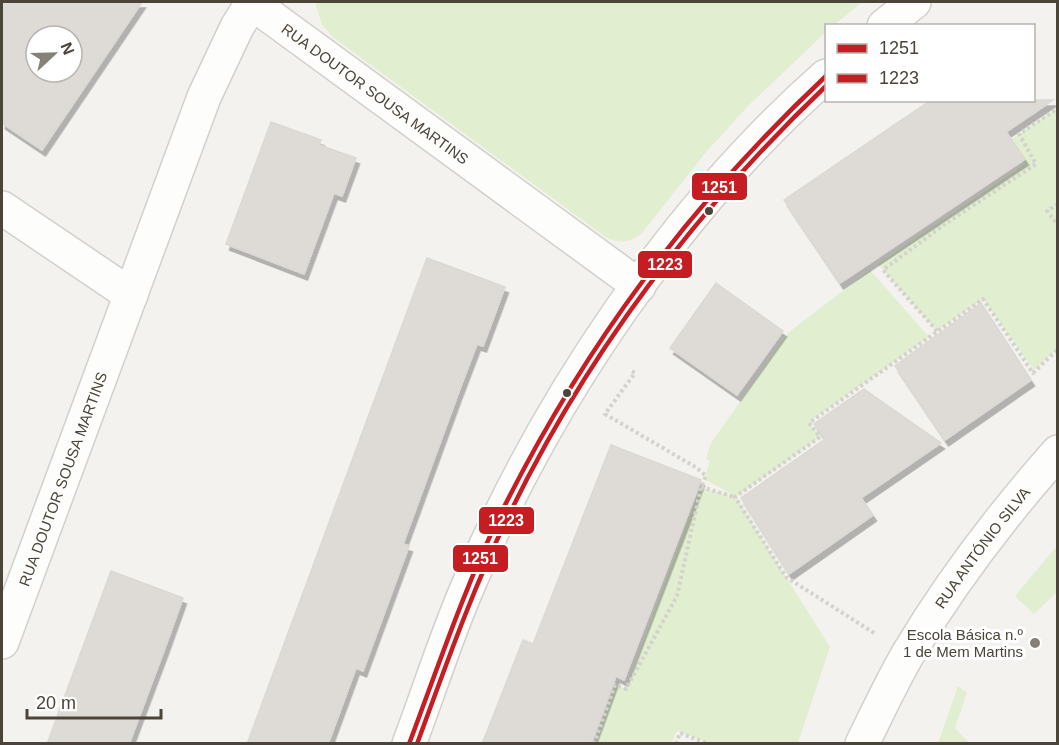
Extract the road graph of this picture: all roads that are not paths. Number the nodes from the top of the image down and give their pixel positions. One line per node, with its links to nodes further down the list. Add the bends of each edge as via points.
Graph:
1 (251, 2): 6 (street, RUA DOUTOR SOUSA MARTINS); 7 (street, RUA DOUTOR SOUSA MARTINS, via 204,97)
2 (914, 2): 3 (street)
3 (886, 24)
4 (825, 77): 6 (street, via 725,178)
5 (2, 208): 7 (street)
6 (639, 286): 10 (street, via 594,352 520,476 468,586)
7 (131, 295): 9 (street, RUA DOUTOR SOUSA MARTINS)
8 (1058, 452): 11 (street, RUA ANTÓNIO SILVA, via 959,574 908,655)
9 (2, 642)
10 (409, 744)
11 (862, 744)

